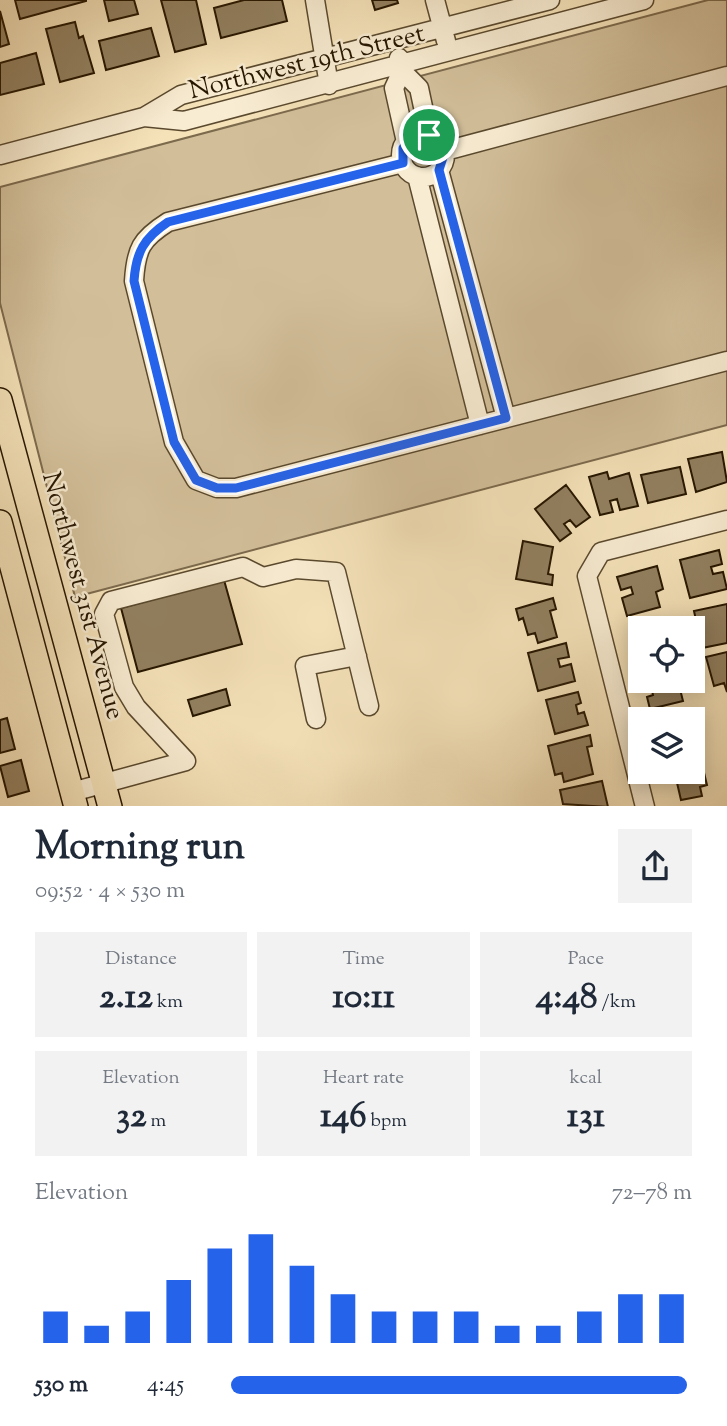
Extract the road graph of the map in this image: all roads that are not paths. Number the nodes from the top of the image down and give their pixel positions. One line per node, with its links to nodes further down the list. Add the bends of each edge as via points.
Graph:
1 (315, 0): 8 (street)
2 (435, 0): 5 (street)
3 (550, 0): 5 (street, Northwest 19th Street)
4 (644, 0): 7 (street, Northwest 19th Street)
5 (443, 29): 6 (street, Northwest 19th Street); 7 (street)
6 (394, 42): 8 (street, Northwest 19th Street); 9 (street)
7 (449, 54): 9 (street, Northwest 19th Street)
8 (324, 59): 11 (street); 12 (street, Northwest 19th Street, via 181,95)
9 (402, 69): 11 (street, Northwest 19th Street); 13 (street, via 419,88); 14 (street, via 394,88)
10 (727, 76): 15 (street)
11 (329, 85): 12 (street, Northwest 19th Street, via 184,121)
12 (144, 117): 16 (street, Northwest 19th Street)
13 (429, 135): 14 (street); 15 (street)
14 (406, 142): 17 (street)
15 (445, 151): 18 (street)
16 (0, 155)
17 (403, 163): 19 (street); 23 (street, via 168,222 148,235 135,257 134,281 174,442 196,480 217,488 236,488)
18 (439, 170): 19 (street); 22 (street)
19 (417, 176): 23 (street)
20 (727, 361): 22 (street)
21 (0, 400): 26 (main road, Northwest 31st Avenue)
22 (506, 418): 23 (street)
23 (480, 425)
24 (727, 520): 34 (street, via 601,552 587,576)
25 (0, 522): 27 (main road)
26 (38, 540): 27 (street); 31 (main road, Northwest 31st Avenue)
27 (3, 549): 32 (main road)
28 (356, 656): 29 (street); 30 (street, via 305,666); 31 (street, via 336,572 296,569 263,577 243,567 111,601 104,614 124,687 136,707 186,761)
29 (369, 706)
30 (316, 719)
31 (104, 784): 32 (street); 33 (main road, Northwest 31st Avenue)
32 (74, 799)
33 (110, 806)
34 (645, 806)

